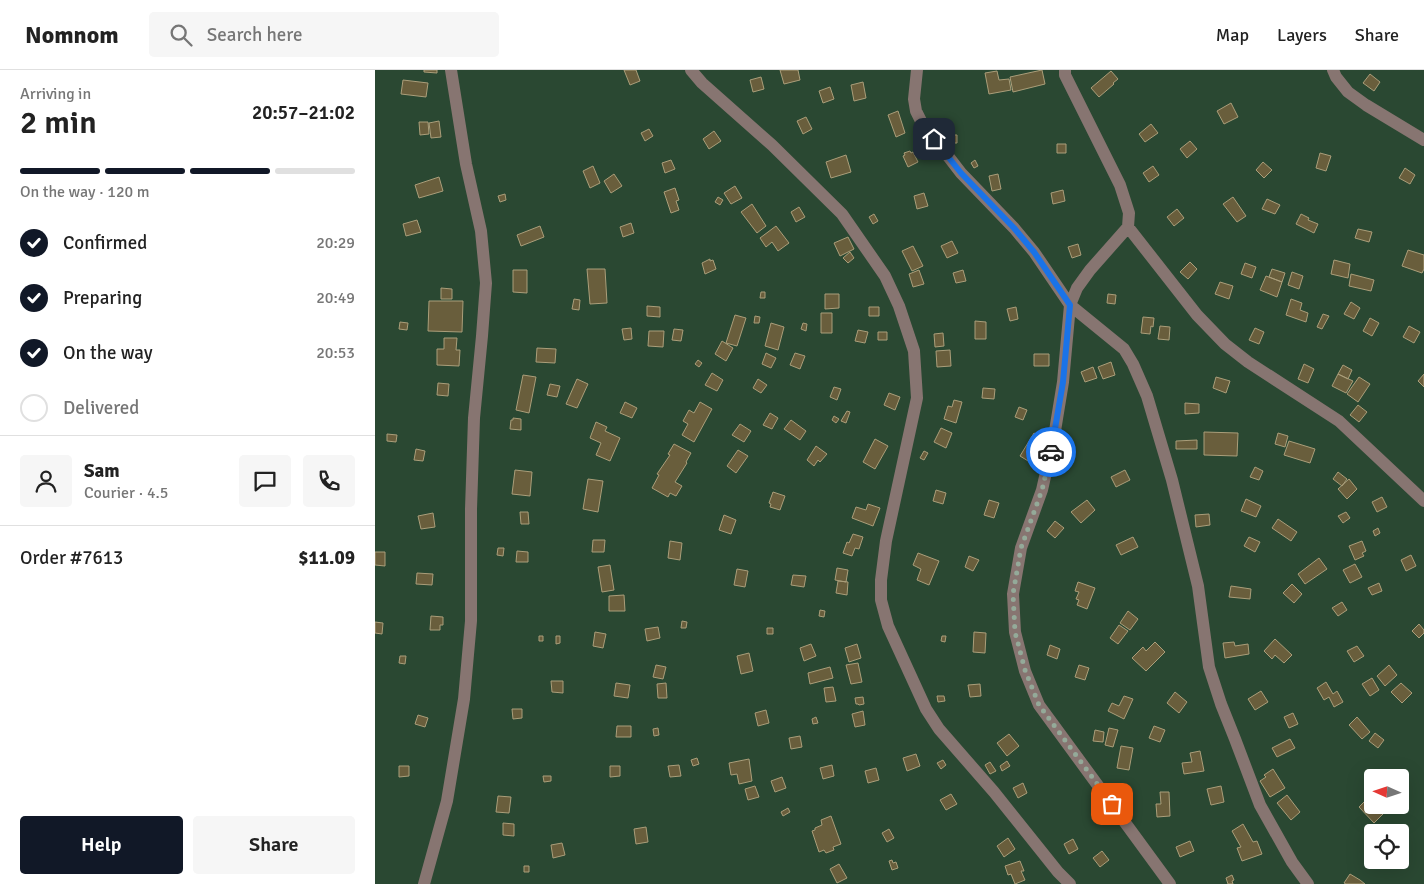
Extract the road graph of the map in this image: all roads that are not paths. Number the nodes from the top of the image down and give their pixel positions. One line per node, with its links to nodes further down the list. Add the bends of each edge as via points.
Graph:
1 (451, 70): 10 (street, via 481,231 486,283 474,418 471,621 464,699 447,801)
2 (691, 70): 11 (street, via 842,214 885,276 899,306 914,351 917,398 886,541 881,580 881,600 888,626 926,709 939,729)
3 (917, 70): 8 (street, via 914,99 921,121 961,173 1034,252)
4 (1065, 70): 7 (street, via 1120,185 1129,213)
5 (1333, 70): 6 (street, via 1348,92)
6 (1424, 140)
7 (1128, 227): 8 (street, via 1090,270); 9 (street, via 1225,344 1247,362 1339,421)
8 (1070, 305): 12 (street, via 1054,438 1042,490 1021,548 1013,594 1015,632 1039,705); 13 (street, via 1124,349 1147,396 1173,480 1198,586 1209,667 1221,704 1260,805 1291,862)
9 (1424, 501)
10 (423, 884)
11 (1070, 884)
12 (1170, 884)
13 (1308, 884)

